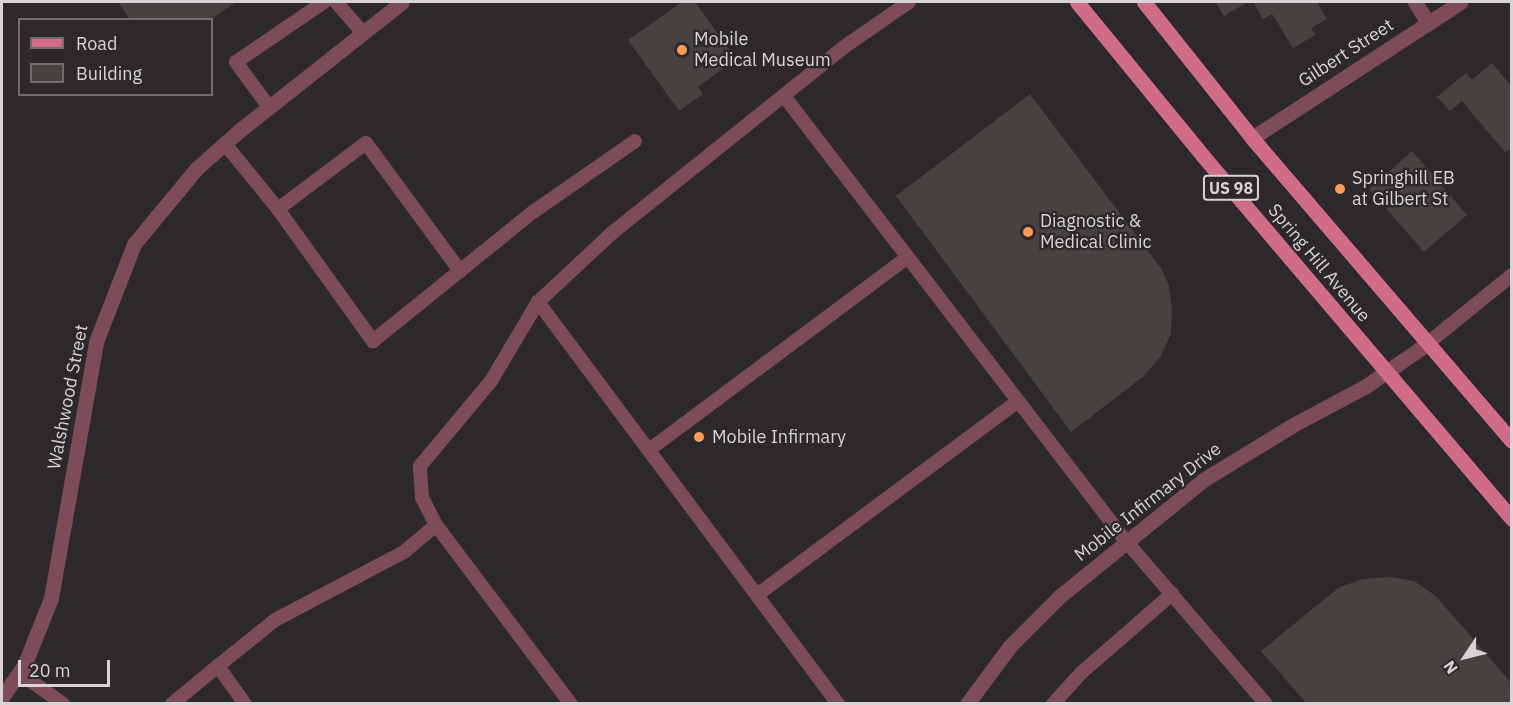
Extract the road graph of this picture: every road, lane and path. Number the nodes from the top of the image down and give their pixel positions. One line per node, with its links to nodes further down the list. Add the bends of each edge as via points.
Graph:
1 (324, 2): 12 (lane, via 236,62)
2 (336, 2): 10 (lane)
3 (402, 2): 10 (street, Walshwood Street)
4 (908, 2): 11 (lane, via 844,46)
5 (1077, 2): 22 (main road, Spring Hill Avenue / US 98)
6 (1144, 2): 13 (main road, Spring Hill Avenue / US 98)
7 (1415, 2): 9 (street)
8 (1461, 2): 9 (street, Gilbert Street)
9 (1428, 22): 13 (street, Gilbert Street)
10 (363, 33): 12 (street, Walshwood Street)
11 (784, 96): 17 (lane); 20 (lane, via 612,233)
12 (269, 107): 15 (street, Walshwood Street)
13 (1252, 138): 21 (main road, Spring Hill Avenue / US 98)
14 (634, 141): 18 (lane, via 533,212)
15 (225, 144): 16 (lane); 32 (street, Walshwood Street, via 196,169 134,244 112,294 96,342 51,598)
16 (278, 209): 18 (lane, via 366,143); 18 (lane, via 373,341)
17 (908, 257): 23 (lane); 25 (lane)
18 (460, 271)
19 (1510, 278): 21 (lane)
20 (538, 302): 25 (lane); 27 (lane, via 491,381 420,466 422,497)
21 (1428, 343): 22 (street, Mobile Infirmary Drive); 24 (main road, Spring Hill Avenue / US 98)
22 (1387, 373): 26 (main road, Spring Hill Avenue / US 98); 28 (street, Mobile Infirmary Drive, via 1247,451)
23 (1018, 401): 28 (lane); 30 (lane)
24 (1512, 441)
25 (649, 450): 30 (lane)
26 (1512, 519)
27 (436, 525): 31 (lane, via 404,552 276,620); 37 (lane)
28 (1125, 540): 29 (lane); 39 (street, Mobile Infirmary Drive, via 1010,646)
29 (1172, 594): 40 (lane, via 1081,673); 41 (lane)
30 (757, 595): 38 (lane)
31 (218, 666): 34 (lane); 36 (lane)
32 (20, 673): 33 (street, Walshwood Street); 35 (lane)
33 (2, 697)
34 (243, 703)
35 (63, 704)
36 (172, 704)
37 (571, 704)
38 (838, 704)
39 (967, 704)
40 (1053, 704)
41 (1266, 704)

